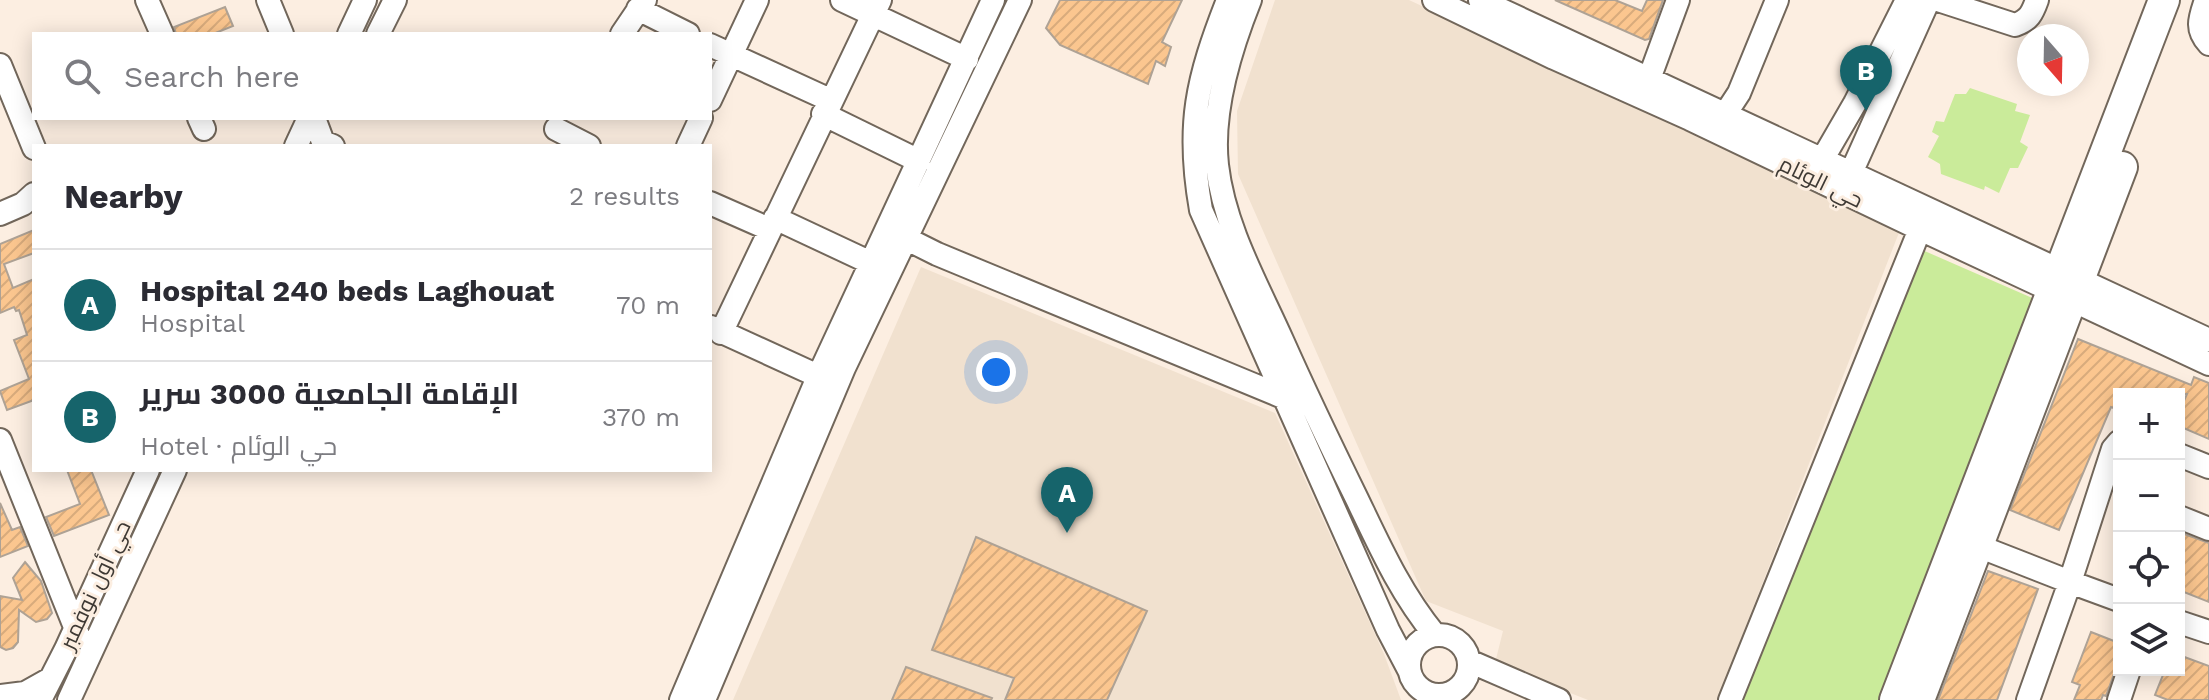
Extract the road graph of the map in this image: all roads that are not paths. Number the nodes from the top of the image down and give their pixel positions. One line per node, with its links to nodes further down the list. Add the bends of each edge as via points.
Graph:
1 (268, 0): 23 (street)
2 (365, 0): 24 (street)
3 (395, 0): 25 (street)
4 (757, 0): 30 (street)
5 (842, 0): 21 (street)
6 (993, 0): 31 (street)
7 (1020, 0): 56 (street)
8 (1228, 0): 63 (street, via 1201,80 1194,166 1201,210)
9 (1250, 0): 79 (street, via 1227,70 1217,125 1224,204 1313,410 1388,564)
10 (1434, 0): 20 (street, حي الوئام)
11 (1678, 0): 33 (street)
12 (1777, 0): 40 (street, via 1739,93)
13 (2037, 0): 17 (street, via 2026,21 2015,25)
14 (2164, 0): 58 (main road)
15 (2184, 0): 58 (main road)
16 (2206, 0): 28 (street, via 2198,23)
17 (1924, 1): 48 (street); 50 (street)
18 (152, 2): 22 (street)
19 (642, 5): 26 (street); 27 (street)
20 (1471, 5): 33 (street, حي الوئام)
21 (876, 7): 31 (street); 35 (street)
22 (161, 32)
23 (281, 32)
24 (350, 32)
25 (379, 32)
26 (623, 32)
27 (685, 32)
28 (2209, 44)
29 (712, 46): 30 (street)
30 (731, 56): 34 (street); 35 (street)
31 (967, 59): 49 (street)
32 (0, 65): 42 (street)
33 (1645, 88): 40 (street, حي الوئام)
34 (712, 96)
35 (827, 107): 49 (street); 54 (street)
36 (311, 120): 43 (street)
37 (313, 120): 44 (street)
38 (334, 120): 45 (street)
39 (700, 120): 47 (street)
40 (1720, 123): 48 (street, حي الوئام); 55 (street, حي الوئام)
41 (555, 131): 46 (street)
42 (32, 144)
43 (297, 144)
44 (325, 144)
45 (326, 144)
46 (584, 144)
47 (689, 144)
48 (1822, 160): 50 (street, حي الوئام)
49 (919, 161): 57 (street)
50 (1851, 173): 58 (street, حي الوئام)
51 (32, 196): 53 (street)
52 (712, 204): 54 (street)
53 (0, 214)
54 (772, 224): 57 (street); 59 (street)
55 (1920, 229): 58 (street, حي الوئام); 92 (street)
56 (905, 238): 62 (street); 63 (street)
57 (871, 263): 62 (street)
58 (2066, 285): 60 (street, حي الوئام); 61 (street, حي الوئام); 73 (main road); 93 (main road)
59 (716, 330): 62 (street)
60 (2209, 340)
61 (2209, 364)
62 (828, 381): 89 (street); 90 (street)
63 (1283, 397): 84 (street)
64 (0, 440): 77 (street)
65 (2113, 449): 70 (street)
66 (2185, 457): 67 (street)
67 (2209, 467)
68 (147, 472): 77 (street, حي أول نوفمبر)
69 (174, 472): 80 (street, حي أول نوفمبر)
70 (2110, 490): 74 (street)
71 (2185, 519): 72 (street)
72 (2209, 529)
73 (1978, 546): 74 (street); 94 (main road)
74 (2070, 582): 75 (street); 95 (street)
75 (2113, 598)
76 (2185, 624): 78 (street)
77 (75, 629): 80 (street); 83 (street, حي أول نوفمبر)
78 (2209, 632)
79 (1435, 635): 81 (street, via 1461,644); 84 (street, via 1412,651)
80 (88, 656): 88 (street, حي أول نوفمبر)
81 (1469, 661): 85 (street); 91 (street)
82 (2127, 676): 96 (street)
83 (51, 678): 86 (street, via 25,693); 87 (street, حي أول نوفمبر)
84 (1414, 686): 85 (street, via 1434,696)
85 (1458, 694)
86 (1, 698)
87 (40, 700)
88 (69, 700)
89 (681, 700)
90 (704, 700)
91 (1559, 700)
92 (1730, 700)
93 (1895, 700)
94 (1919, 700)
95 (2028, 700)
96 (2119, 700)

